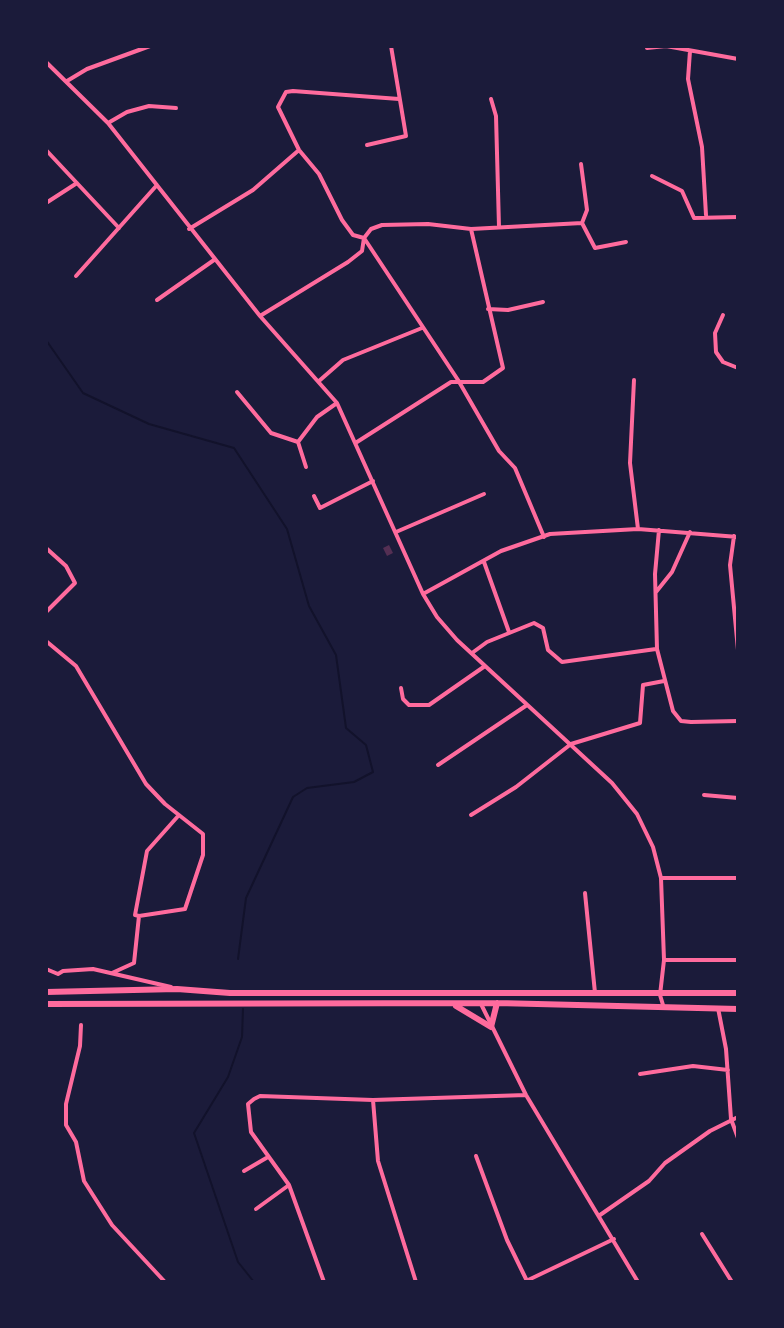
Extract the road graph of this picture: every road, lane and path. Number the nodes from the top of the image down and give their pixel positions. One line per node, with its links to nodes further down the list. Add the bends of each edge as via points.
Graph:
1 (150, 46): 7 (street)
2 (391, 46): 8 (street)
3 (647, 48): 4 (street)
4 (690, 51): 5 (street); 20 (street, via 688,79 702,147)
5 (738, 59)
6 (46, 62): 7 (street)
7 (67, 81): 11 (street)
8 (399, 99): 12 (street, via 406,136); 14 (street, via 286,92 278,107)
9 (491, 99): 23 (street)
10 (176, 108): 11 (street, via 149,106)
11 (108, 123): 18 (street)
12 (367, 145)
13 (46, 150): 17 (street)
14 (299, 150): 25 (street, via 253,190); 27 (street, via 319,174 353,235)
15 (581, 164): 22 (street, via 587,210)
16 (652, 176): 20 (street, via 682,191 694,218)
17 (77, 183): 19 (street); 24 (street)
18 (157, 185): 24 (street); 25 (street)
19 (46, 203)
20 (706, 215): 21 (street)
21 (738, 217)
22 (582, 223): 23 (street); 28 (street, via 595,248)
23 (499, 227): 26 (street)
24 (119, 228): 30 (street)
25 (189, 229): 29 (street)
26 (471, 229): 27 (street, via 382,225); 33 (street)
27 (364, 238): 35 (street, via 362,251 348,262); 36 (street)
28 (626, 242)
29 (215, 259): 31 (street); 35 (street)
30 (76, 276)
31 (157, 300)
32 (543, 302): 33 (street)
33 (488, 309): 38 (street, via 503,368 483,382)
34 (723, 315): 37 (street, via 715,333 716,352)
35 (260, 316): 40 (street)
36 (422, 328): 38 (street); 40 (street, via 343,360)
37 (738, 368)
38 (458, 380): 44 (street); 54 (street, via 499,451 515,468)
39 (634, 380): 49 (street, via 630,463)
40 (319, 381): 42 (street)
41 (237, 392): 43 (street, via 271,433)
42 (337, 403): 43 (street, via 317,417); 44 (street)
43 (298, 442): 45 (street)
44 (357, 442): 46 (street)
45 (306, 467)
46 (374, 481): 48 (street, via 320,508); 51 (street)
47 (484, 494): 51 (street)
48 (314, 496)
49 (638, 529): 50 (street); 54 (street)
50 (659, 530): 52 (street); 58 (street)
51 (396, 532): 57 (street)
52 (690, 532): 53 (street); 58 (street)
53 (736, 536): 63 (street, via 730,565)
54 (544, 537): 56 (street)
55 (46, 548): 59 (street, via 75,583)
56 (484, 562): 57 (street); 60 (street)
57 (423, 594): 64 (street)
58 (655, 594): 62 (street)
59 (46, 612)
60 (509, 632): 62 (street, via 539,624 548,650 562,662); 64 (street)
61 (46, 641): 74 (street, via 69,657 146,784)
62 (657, 649): 66 (street)
63 (738, 650)
64 (472, 653): 65 (street)
65 (485, 666): 67 (street, via 429,705 409,705); 68 (street)
66 (664, 681): 69 (street, via 681,721); 70 (street, via 643,685 640,723)
67 (401, 688)
68 (527, 705): 70 (street); 71 (street)
69 (737, 720)
70 (571, 744): 75 (street); 76 (street, via 637,814)
71 (438, 765)
72 (704, 795): 73 (street)
73 (738, 798)
74 (179, 815): 79 (street, via 148,848 135,915); 79 (street, via 203,834 206,843 192,897 178,912)
75 (471, 815)
76 (661, 878): 77 (street); 80 (street)
77 (738, 878)
78 (585, 893): 86 (street)
79 (139, 916): 83 (street, via 134,963)
80 (664, 960): 81 (street); 88 (street)
81 (738, 960)
82 (46, 969): 83 (street, via 58,974 82,969)
83 (112, 973): 84 (street)
84 (177, 989): 85 (highway); 86 (highway)
85 (46, 992)
86 (595, 993): 88 (highway)
87 (738, 993): 88 (highway)
88 (660, 995): 92 (street)
89 (497, 1003): 91 (highway); 92 (highway); 97 (highway)
90 (46, 1004): 93 (highway)
91 (481, 1004): 93 (highway); 97 (street)
92 (663, 1005): 94 (highway)
93 (456, 1006): 97 (highway)
94 (718, 1008): 95 (highway); 98 (street)
95 (738, 1009)
96 (81, 1025): 115 (street, via 66,1125 76,1142 84,1181 118,1232)
97 (491, 1027): 100 (street)
98 (728, 1070): 99 (street, via 693,1066); 103 (street)
99 (640, 1074)
100 (526, 1095): 101 (street); 110 (street)
101 (373, 1100): 106 (street, via 254,1099 247,1117); 117 (street, via 378,1161)
102 (738, 1117): 103 (street)
103 (731, 1119): 104 (street); 110 (street)
104 (738, 1138)
105 (476, 1156): 114 (street)
106 (268, 1157): 107 (street); 108 (street)
107 (244, 1171)
108 (289, 1185): 109 (street); 116 (street)
109 (256, 1209)
110 (600, 1215): 112 (street)
111 (702, 1234): 120 (street)
112 (614, 1239): 113 (street); 119 (street)
113 (537, 1276): 114 (street); 118 (street)
114 (526, 1281)
115 (165, 1282)
116 (324, 1282)
117 (416, 1282)
118 (540, 1282)
119 (638, 1282)
120 (732, 1282)

